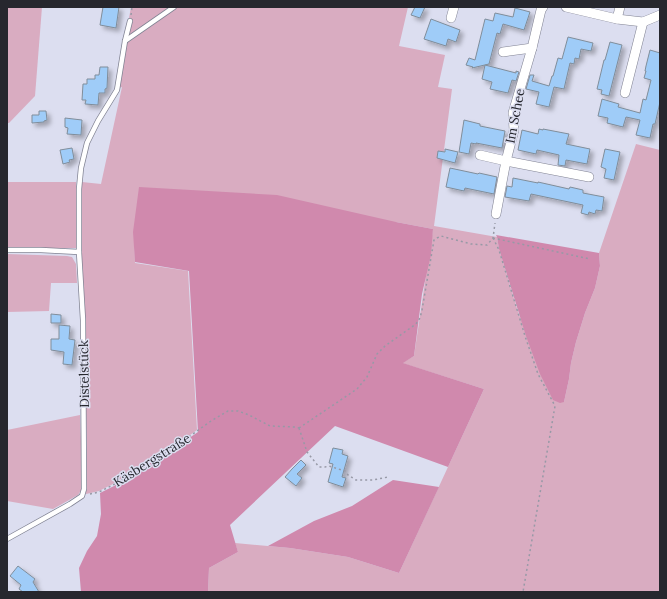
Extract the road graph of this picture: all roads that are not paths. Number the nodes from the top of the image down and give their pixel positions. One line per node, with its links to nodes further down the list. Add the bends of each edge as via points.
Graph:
1 (174, 7): 11 (lane)
2 (454, 7): 7 (street)
3 (543, 7): 12 (street, Im Schee)
4 (566, 7): 8 (street)
5 (620, 7): 8 (street)
6 (660, 15): 10 (street)
7 (451, 18)
8 (617, 19): 10 (street)
9 (130, 20): 11 (lane, Distelstück)
10 (643, 22): 14 (street)
11 (125, 41): 20 (lane, Distelstück, via 117,90 87,143 81,168)
12 (532, 48): 13 (street); 16 (street, Im Schee, via 513,113 514,130)
13 (503, 52)
14 (625, 93)
15 (480, 155): 16 (street, Im Schee)
16 (506, 161): 17 (street, Im Schee); 18 (street, Im Schee)
17 (589, 178)
18 (496, 214)
19 (7, 250): 20 (lane)
20 (78, 252): 21 (lane, Distelstück, via 83,320 84,489 82,496)
21 (7, 539)

